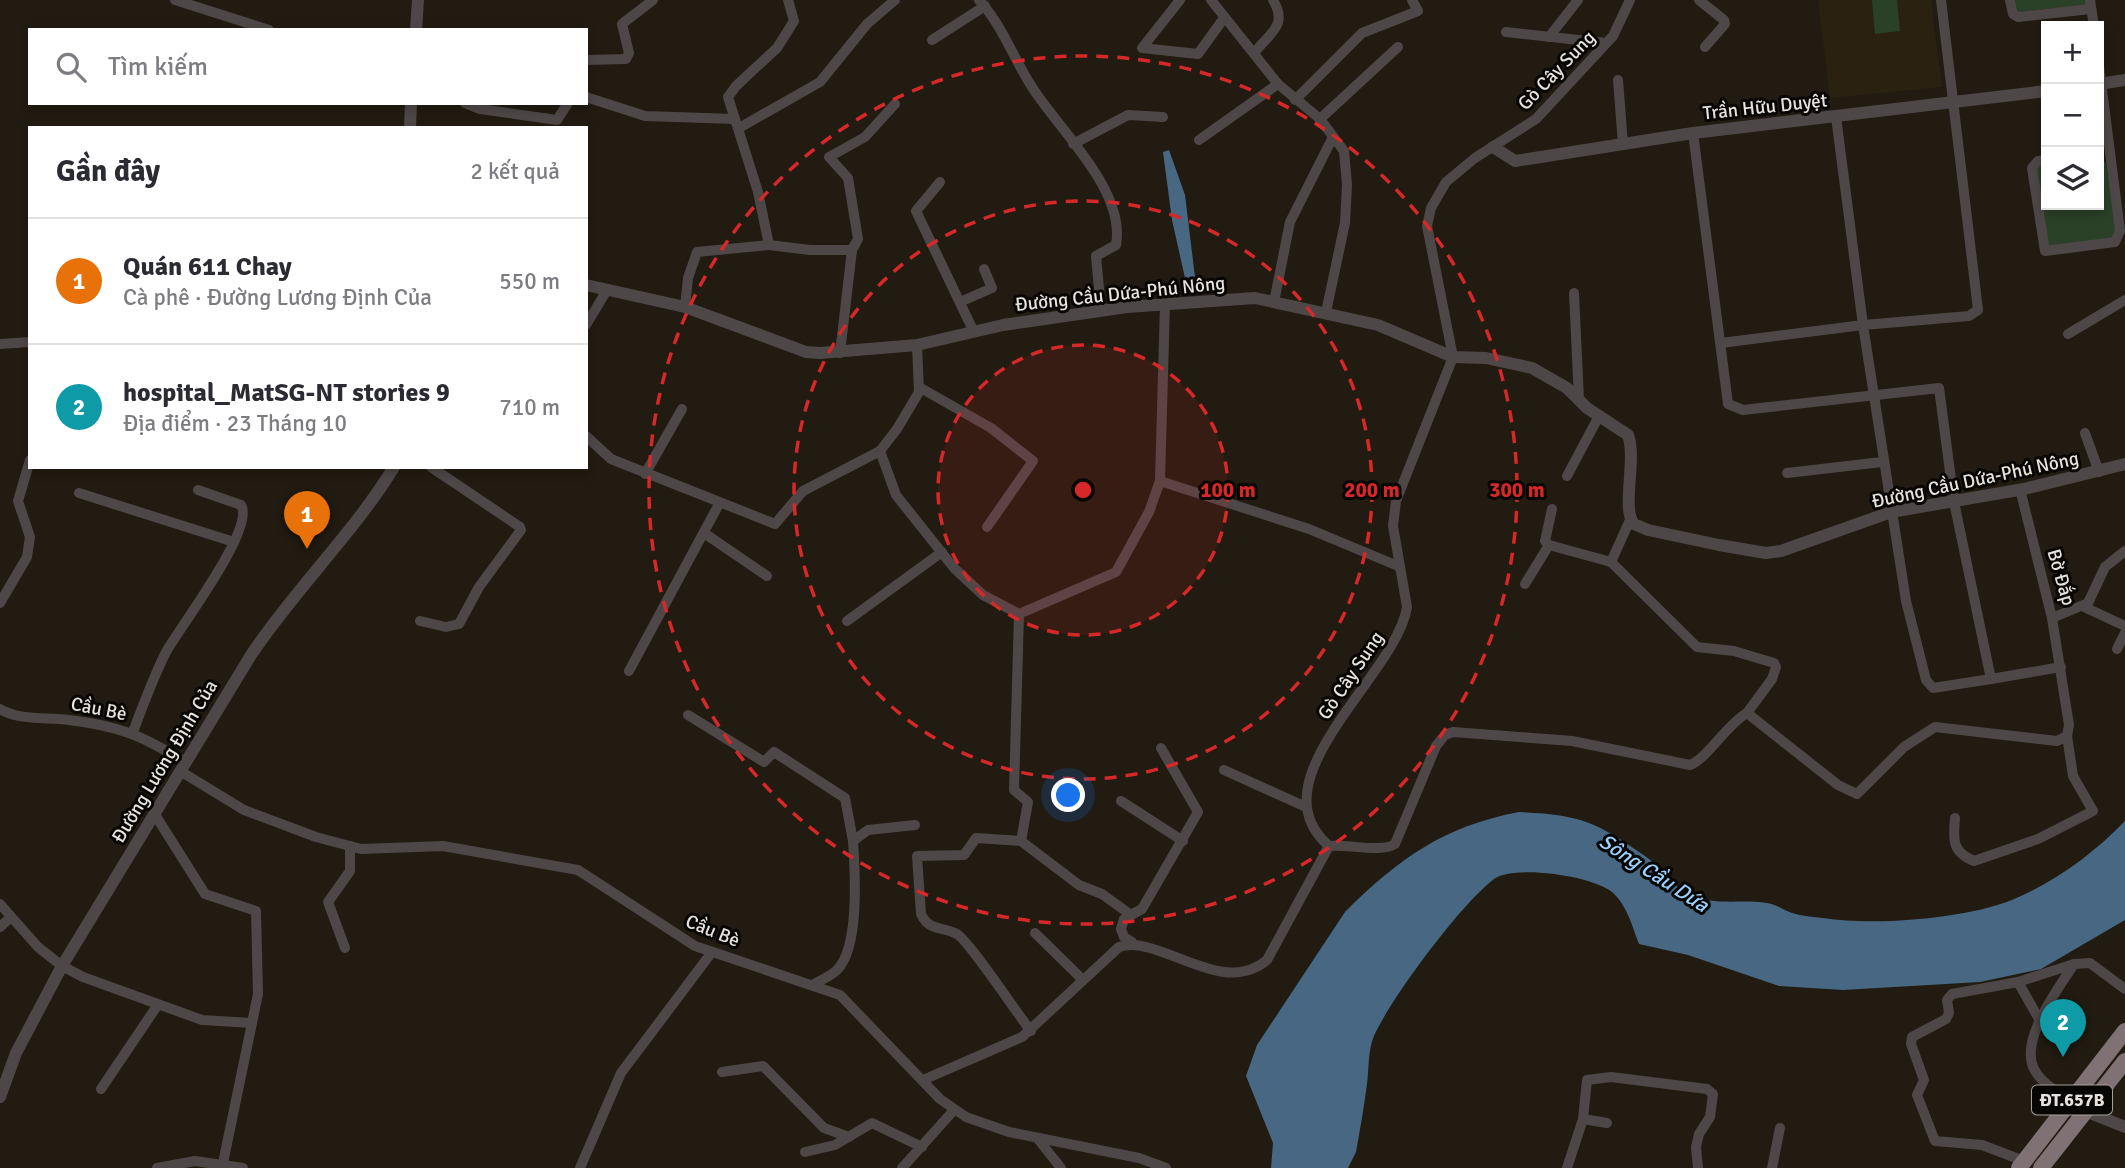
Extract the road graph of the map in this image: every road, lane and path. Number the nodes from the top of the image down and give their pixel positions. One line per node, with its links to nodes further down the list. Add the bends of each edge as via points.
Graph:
1 (176, 0): 18 (street)
2 (418, 0): 19 (street)
3 (653, 0): 27 (street, via 622,24 629,53 626,60)
4 (788, 0): 43 (street, via 794,21 786,36 730,93)
5 (895, 0): 43 (street, via 867,24 820,82)
6 (1180, 0): 17 (street, via 1142,48 1198,54)
7 (1211, 0): 17 (street)
8 (1272, 0): 26 (street, via 1281,20)
9 (1412, 0): 34 (street, via 1418,11 1362,33)
10 (1578, 0): 21 (street)
11 (1630, 0): 23 (street, Gò Cây Sung)
12 (1699, 0): 25 (street, via 1725,24)
13 (1941, 0): 35 (street)
14 (2010, 0): 16 (street, via 2013,14 2018,16)
15 (982, 3): 22 (street); 48 (street, via 1033,90)
16 (2091, 5)
17 (1224, 18): 26 (street)
18 (263, 28)
19 (416, 28)
20 (1506, 32): 21 (street)
21 (1549, 37): 23 (street)
22 (932, 40)
23 (1606, 43): 50 (street, Gò Cây Sung, via 1536,119)
24 (1398, 47): 42 (street)
25 (1705, 47)
26 (1255, 52): 31 (street)
27 (588, 60)
28 (1618, 80): 49 (street)
29 (2125, 80): 30 (street)
30 (2104, 83)
31 (1278, 84): 34 (street); 47 (street)
32 (2041, 92): 35 (street, Trần Hữu Duyệt)
33 (588, 98): 43 (street, via 645,116)
34 (1295, 100): 42 (street)
35 (1953, 103): 41 (street, Trần Hữu Duyệt); 68 (street, via 1978,310 1969,316)
36 (895, 104): 55 (street, via 865,137 830,157 848,178 858,239)
37 (411, 105): 44 (street)
38 (470, 105): 39 (street, via 557,120)
39 (567, 105)
40 (1163, 117): 48 (street, via 1128,115)
41 (1836, 117): 45 (street, Trần Hữu Duyệt); 68 (street)
42 (1320, 119): 46 (street)
43 (737, 124): 54 (street)
44 (410, 126)
45 (1693, 133): 49 (street, Trần Hữu Duyệt); 72 (street)
46 (1333, 137): 62 (street, via 1290,222); 66 (street, via 1344,151 1348,185 1345,223)
47 (1199, 140)
48 (1073, 144): 65 (street, via 1096,173 1114,215 1116,244 1096,256)
49 (1623, 144): 50 (street, Trần Hữu Duyệt, via 1515,161)
50 (1493, 148): 76 (street, Gò Cây Sung, via 1446,182 1427,226)
51 (2104, 151): 52 (street, via 2120,231 2112,245 2045,251 2032,168)
52 (2041, 161)
53 (940, 182): 61 (street, via 916,211)
54 (769, 245): 55 (street); 64 (street, via 697,252)
55 (852, 250): 75 (street)
56 (984, 269): 61 (street, via 992,288)
57 (588, 285): 58 (street, Đường Cầu Dứa-Phú Nông)
58 (607, 290): 64 (street, Đường Cầu Dứa-Phú Nông); 67 (street)
59 (1574, 293): 79 (street)
60 (2125, 300): 70 (street)
61 (960, 302): 69 (street)
62 (1274, 302): 63 (street, Đường Cầu Dứa-Phú Nông, via 1255,298); 66 (street, Đường Cầu Dứa-Phú Nông)
63 (1165, 304): 65 (street, Đường Cầu Dứa-Phú Nông); 94 (street)
64 (685, 307): 75 (street, Đường Cầu Dứa-Phú Nông, via 806,352)
65 (1101, 311): 69 (street, Đường Cầu Dứa-Phú Nông)
66 (1326, 312): 76 (street, Đường Cầu Dứa-Phú Nông, via 1403,334)
67 (588, 322)
68 (1863, 325): 72 (street); 78 (street)
69 (973, 330): 74 (street, Đường Cầu Dứa-Phú Nông)
70 (2068, 334)
71 (28, 342): 73 (street)
72 (1721, 343): 78 (street, via 1728,404 1734,409)
73 (0, 344)
74 (917, 345): 75 (street, Đường Cầu Dứa-Phú Nông); 77 (street)
75 (840, 353)
76 (1453, 357): 79 (street, Đường Cầu Dứa-Phú Nông, via 1486,358 1532,368); 110 (street, Gò Cây Sung, via 1396,501 1393,526)
77 (919, 387): 84 (street, via 907,416); 103 (street, via 991,428 1033,461)
78 (1872, 395): 85 (street); 98 (street, via 1939,388)
79 (1579, 400): 81 (street, Đường Cầu Dứa-Phú Nông)
80 (682, 409): 92 (street)
81 (1598, 416): 93 (street); 102 (street, Đường Cầu Dứa-Phú Nông, via 1628,435 1632,445)
82 (2085, 433): 90 (street)
83 (588, 438): 92 (street, via 604,456)
84 (880, 451): 99 (street, via 803,491 775,524); 108 (street, via 896,495)
85 (1882, 463): 91 (street); 101 (street)
86 (2125, 464): 90 (street, Đường Cầu Dứa-Phú Nông)
87 (28, 467): 113 (street, via 18,501 30,537 27,557)
88 (393, 469): 131 (street, Đường Lương Định Của, via 275,619)
89 (434, 469): 117 (street, via 521,530 458,624 446,627)
90 (2099, 472): 95 (street, Đường Cầu Dứa-Phú Nông)
91 (1787, 473)
92 (645, 474): 99 (street)
93 (1567, 476)
94 (1160, 481): 110 (street, via 1309,529); 115 (street, via 1142,527 1115,572)
95 (2020, 489): 98 (street, Đường Cầu Dứa-Phú Nông); 116 (street, Bờ Đắp)
96 (198, 490): 105 (street, via 244,509)
97 (79, 493): 105 (street)
98 (1954, 502): 101 (street, Đường Cầu Dứa-Phú Nông); 124 (street)
99 (719, 504): 104 (street)
100 (1552, 509): 106 (street, via 1545,541)
101 (1891, 512): 102 (street, Đường Cầu Dứa-Phú Nông, via 1817,540 1766,552 1648,530); 124 (street, via 1906,601 1928,684 1934,688)
102 (1630, 520): 109 (street)
103 (987, 527)
104 (704, 533): 111 (street); 123 (street)
105 (234, 542): 128 (street, via 166,652)
106 (1549, 545): 109 (street); 112 (street)
107 (2125, 551): 114 (street, Bờ Đắp, via 2105,567 2093,599)
108 (942, 552): 115 (street, via 983,595); 118 (street)
109 (1611, 562): 126 (street, via 1697,647 1734,651 1774,663 1772,679)
110 (1398, 566): 134 (street, Gò Cây Sung, via 1406,617 1322,752 1308,784)
111 (767, 576)
112 (1525, 584)
113 (0, 603)
114 (2082, 606): 116 (street, Bờ Đắp); 119 (street)
115 (1019, 614): 139 (street, via 1014,790 1028,802)
116 (2052, 618): 122 (street)
117 (420, 621)
118 (847, 621)
119 (2125, 626)
120 (2125, 634): 121 (street)
121 (2117, 649)
122 (2061, 667): 124 (street); 129 (street)
123 (629, 671)
124 (1991, 679)
125 (0, 709): 128 (street, Cầu Bè, via 21,717 71,720)
126 (1747, 713): 129 (street, via 1838,785 1857,794 1910,741 1935,727 2047,742); 142 (street, via 1731,722 1690,765 1572,741 1453,732 1436,746 1395,844 1384,850)
127 (688, 715): 138 (street, via 764,762 774,752 845,799)
128 (133, 733): 131 (street, Cầu Bè)
129 (2067, 736): 136 (street, via 2073,776 2093,811 2038,839 1974,861 1961,855 1953,842)
130 (1161, 748): 140 (street, via 1198,811)
131 (183, 767): 135 (street, Đường Lương Định Của); 141 (street, Cầu Bè, via 244,810)
132 (1224, 770): 134 (street)
133 (1121, 801): 140 (street)
134 (1306, 807): 142 (street, via 1313,829)
135 (155, 813): 152 (street, Đường Lương Định Của); 159 (street, via 205,894 256,911 258,994)
136 (1955, 818)
137 (915, 825): 138 (street, via 868,830)
138 (853, 841): 155 (street, via 850,940 837,970)
139 (1021, 841): 144 (street, via 1079,885 1102,894); 160 (street, via 976,838 964,855 918,856 921,914 934,928 956,934)
140 (1183, 841): 144 (street, via 1142,909)
141 (350, 846): 149 (street, via 350,871 328,902); 150 (street, Cầu Bè, via 376,850 443,846 565,866 608,888 682,939)
142 (1329, 846): 148 (street, via 1273,950 1254,970 1203,969)
143 (0, 904): 145 (street)
144 (1131, 915): 148 (street, via 1121,929)
145 (11, 917): 146 (street); 152 (street)
146 (0, 927)
147 (1035, 933): 153 (street)
148 (1132, 942): 153 (street, via 1118,947)
149 (345, 948)
150 (712, 952): 155 (street, Cầu Bè); 182 (street, via 621,1073)
151 (2074, 964): 154 (street); 156 (street, via 2090,963); 158 (street)
152 (62, 966): 157 (street); 166 (street, Đường Lương Định Của, via 16,1053)
153 (1082, 979): 160 (street)
154 (2018, 982): 158 (street); 179 (street, via 1952,994 1947,1000 1948,1016 1914,1035 1911,1044 1924,1080 1917,1095 1935,1141 1982,1145)
155 (814, 984): 164 (street, Cầu Bè, via 847,1001)
156 (2125, 989)
157 (157, 1006): 159 (street, via 202,1020); 165 (street)
158 (2039, 1019): 167 (street, via 2032,1066)
159 (252, 1023): 178 (street)
160 (1031, 1031): 164 (street, via 1010,1045)
161 (2125, 1031): 167 (main road, ĐT.657B)
162 (2125, 1061): 169 (main road, ĐT.657B)
163 (722, 1072): 174 (street, via 763,1066 824,1128)
164 (923, 1080): 168 (street, Cầu Bè)
165 (101, 1089)
166 (0, 1097)
167 (2070, 1102): 169 (main road); 179 (main road, ĐT.657B)
168 (954, 1110): 175 (street, Cầu Bè, via 989,1127); 176 (street)
169 (2085, 1111): 172 (street); 189 (main road, ĐT.657B)
170 (1583, 1119): 171 (street); 186 (street); 187 (street, via 1587,1080 1611,1077 1707,1089 1713,1094 1710,1117 1696,1147)
171 (1606, 1123)
172 (2125, 1127)
173 (1780, 1128): 188 (street)
174 (849, 1137): 176 (street, via 872,1123); 177 (street)
175 (1038, 1139): 184 (street); 185 (street, Cầu Bè, via 1139,1158)
176 (922, 1147): 183 (street)
177 (805, 1152)
178 (223, 1163): 180 (street, via 184,1161); 181 (street)
179 (2021, 1164)
180 (157, 1168)
181 (243, 1168)
182 (580, 1168)
183 (902, 1168)
184 (1060, 1168)
185 (1166, 1168)
186 (1567, 1168)
187 (1698, 1168)
188 (1772, 1168)
189 (2041, 1168)

